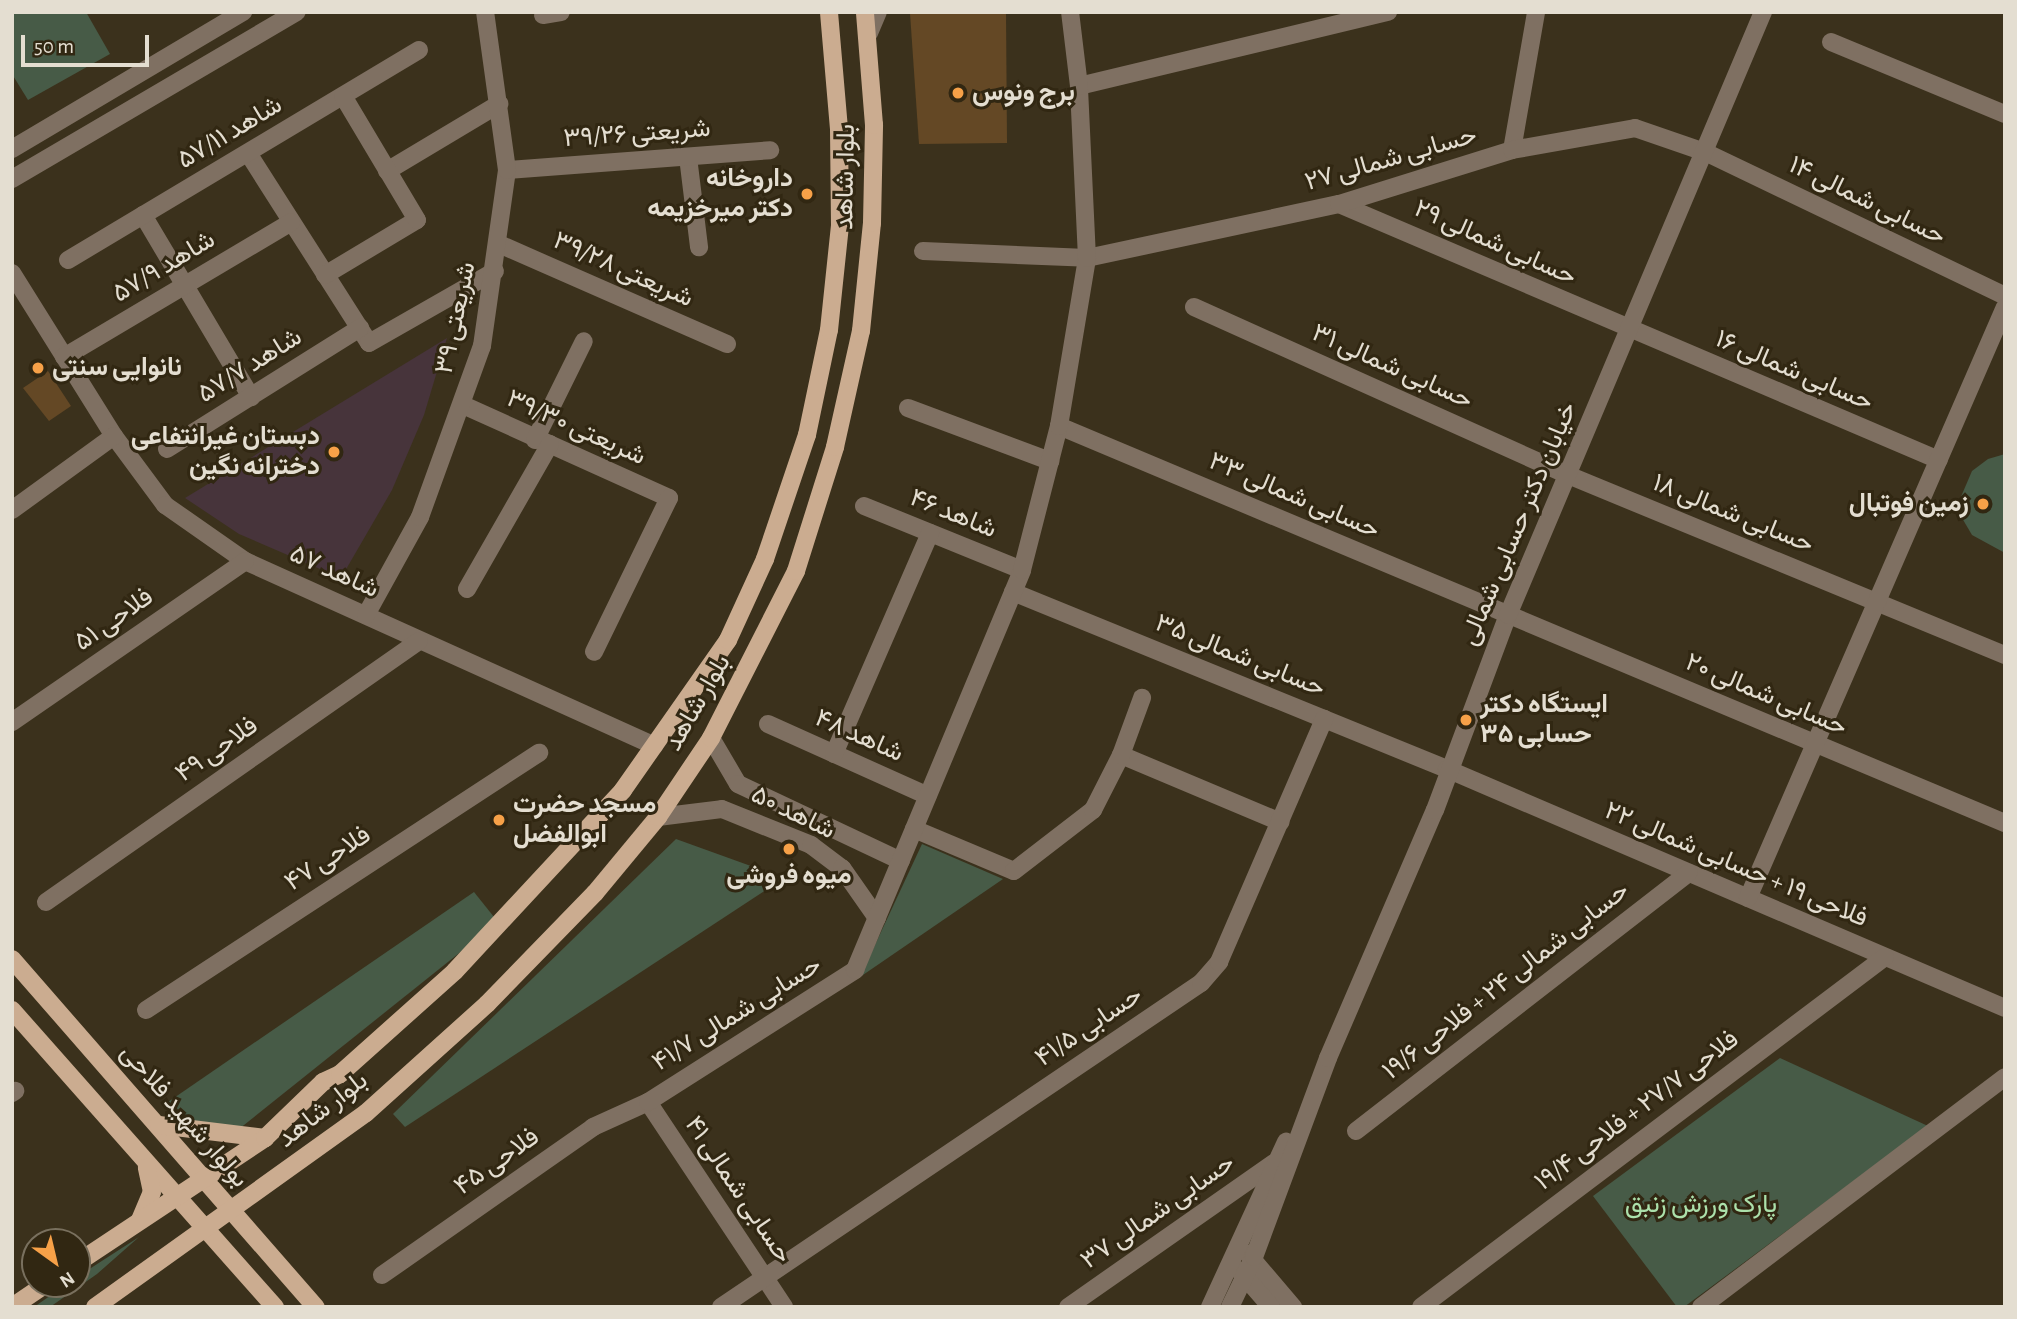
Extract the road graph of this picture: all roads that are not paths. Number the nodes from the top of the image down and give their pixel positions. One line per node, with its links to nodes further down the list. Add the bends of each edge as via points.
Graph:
1 (243, 12): 18 (street)
2 (297, 12): 26 (street)
3 (485, 12): 16 (street, شریعتی ۳۹)
4 (829, 12): 76 (main road, بلوار شاهد, via 839,130 839,225 829,330 807,435 765,559 728,640)
5 (865, 12): 11 (main road, بلوار شاهد)
6 (878, 12): 11 (street)
7 (1070, 12): 14 (street)
8 (1388, 12): 14 (street)
9 (1536, 12): 20 (street)
10 (1763, 12): 22 (street, خیابان دکتر حسابی شمالی)
11 (869, 33): 74 (main road, بلوار شاهد, via 873,223 861,331 838,436 796,571)
12 (1831, 42): 17 (street)
13 (419, 50): 15 (street, شاهد ۵۷/۱۱)
14 (1079, 86): 33 (street)
15 (343, 96): 21 (street, شاهد ۵۷/۱۱); 25 (street)
16 (499, 104): 24 (street, شریعتی ۳۹); 25 (street)
17 (2005, 114)
18 (12, 149)
19 (770, 150): 23 (street, شریعتی ۳۹/۲۶)
20 (1511, 150): 22 (street, حسابی شمالی ۲۷, via 1635,128); 27 (street, حسابی شمالی ۲۷)
21 (248, 153): 28 (street, شاهد ۵۷/۱۱); 29 (street)
22 (1707, 153): 39 (street, حسابی شمالی ۱۴); 43 (street, خیابان دکتر حسابی شمالی)
23 (688, 156): 24 (street, شریعتی ۳۹/۲۶); 31 (street)
24 (507, 170): 30 (street, شریعتی ۳۹)
25 (387, 171): 36 (street, via 417,220)
26 (12, 179)
27 (1339, 204): 33 (street, حسابی شمالی ۲۷); 43 (street, حسابی شمالی ۲۹)
28 (143, 215): 34 (street, شاهد ۵۷/۱۱); 38 (street)
29 (291, 222): 36 (street); 38 (street, شاهد ۵۷/۹)
30 (499, 244): 35 (street, شریعتی ۳۹); 45 (street, شریعتی ۳۹/۲۸)
31 (699, 247)
32 (923, 251): 33 (street, حسابی شمالی ۲۷)
33 (1087, 258): 50 (street)
34 (68, 260)
35 (495, 271): 42 (street, via 369,343); 48 (street, شریعتی ۳۹, via 482,346)
36 (326, 275): 42 (street)
37 (14, 281): 46 (street, شاهد ۵۷)
38 (184, 285): 46 (street, شاهد ۵۷/۹); 47 (street)
39 (2005, 296)
40 (1194, 307): 56 (street, حسابی شمالی ۳۱)
41 (2005, 307): 54 (street)
42 (360, 328): 47 (street, شاهد ۵۷/۷)
43 (1630, 331): 54 (street, حسابی شمالی ۱۶); 56 (street, خیابان دکتر حسابی شمالی)
44 (584, 341): 52 (street)
45 (727, 344)
46 (64, 357): 51 (street, شاهد ۵۷)
47 (250, 397): 53 (street, شاهد ۵۷/۷)
48 (463, 405): 52 (street, شریعتی ۳۹/۳۰); 65 (street, شریعتی ۳۹, via 420,517)
49 (908, 408): 55 (street)
50 (1059, 426): 55 (street); 66 (street, حسابی شمالی ۳۳)
51 (114, 436): 58 (street); 60 (street, شاهد ۵۷, via 165,505)
52 (542, 442): 62 (street); 68 (street, شریعتی ۳۹/۳۰, via 669,498)
53 (167, 449)
54 (1938, 460): 64 (street)
55 (1050, 461): 61 (street)
56 (1568, 475): 64 (street, حسابی شمالی ۱۸); 66 (street, خیابان دکتر حسابی شمالی)
57 (864, 506): 59 (street, شاهد ۴۶)
58 (12, 510)
59 (930, 533): 61 (street, شاهد ۴۶); 78 (street)
60 (245, 561): 65 (street, شاهد ۵۷); 72 (street, فلاحی ۵۱)
61 (1022, 570): 63 (street)
62 (467, 589)
63 (1013, 592): 71 (street, حسابی شمالی ۳۵); 82 (street)
64 (1878, 602): 69 (street, حسابی شمالی ۱۸); 75 (street)
65 (366, 615): 67 (street, شاهد ۵۷)
66 (1508, 615): 75 (street, حسابی شمالی ۲۰); 80 (street, خیابان دکتر حسابی شمالی)
67 (419, 641): 76 (street, شاهد ۵۷); 91 (street, فلاحی ۴۹)
68 (594, 652)
69 (2005, 655)
70 (1142, 698): 79 (street)
71 (1324, 719): 80 (street, حسابی شمالی ۳۵); 85 (street, حسابی ۴۱/۵)
72 (12, 722)
73 (768, 724): 78 (street, شاهد ۴۸)
74 (711, 738): 81 (street, شاهد ۵۰); 84 (main road, بلوار شاهد)
75 (1815, 744): 86 (street, حسابی شمالی ۲۰); 90 (street)
76 (654, 747): 103 (main road, بلوار شاهد, via 623,790 455,971)
77 (539, 753): 97 (street, فلاحی ۴۷)
78 (834, 754): 82 (street, شاهد ۴۸)
79 (1121, 755): 85 (street); 87 (street, via 1093,810 1014,871)
80 (1447, 769): 89 (street, فلاحی ۱۹ + حسابی شمالی ۲۲); 98 (street, خیابان دکتر حسابی شمالی, via 1435,810)
81 (738, 784): 83 (street, via 727,791); 88 (street, شاهد ۵۰)
82 (928, 796): 87 (street)
83 (722, 809): 84 (street, شاهد ۵۰); 92 (street, شاهد ۵۰, via 811,845 842,868)
84 (658, 817): 108 (main road, بلوار شاهد, via 595,892 487,1004 366,1113)
85 (1280, 822): 116 (street, حسابی ۴۱/۵, via 1219,962 1201,983)
86 (2005, 823)
87 (914, 829): 88 (street)
88 (901, 860): 92 (street)
89 (1689, 873): 90 (street, فلاحی ۱۹ + حسابی شمالی ۲۲); 102 (street, حسابی شمالی ۲۴ + فلاحی ۱۹/۶)
90 (1748, 898): 93 (street, فلاحی ۱۹ + حسابی شمالی ۲۲)
91 (46, 902)
92 (877, 918): 100 (street, حسابی شمالی ۴۱/۷, via 855,970)
93 (1885, 957): 95 (street, فلاحی ۱۹ + حسابی شمالی ۲۲); 127 (street, فلاحی ۲۷/۷ + فلاحی ۱۹/۴)
94 (12, 959): 101 (main road, بولوار شهید فلاحی)
95 (2005, 1008)
96 (12, 1010): 104 (main road)
97 (146, 1010)
98 (1328, 1058): 105 (street, خیابان دکتر حسابی شمالی); 113 (street, خیابان دکتر حسابی شمالی)
99 (2005, 1077): 128 (street)
100 (648, 1102): 114 (street, فلاحی ۴۵, via 593,1126); 116 (street, حسابی شمالی ۴۱)
101 (159, 1125): 103 (main road); 106 (main road, بولوار شهید فلاحی)
102 (1356, 1131)
103 (264, 1138): 106 (main road, بلوار شاهد)
104 (144, 1161): 107 (main road); 109 (main road, via 152,1192)
105 (1277, 1161): 111 (street, خیابان دکتر حسابی شمالی); 122 (street, حسابی شمالی ۳۷)
106 (203, 1178): 107 (main road, بلوار شاهد); 108 (main road, بولوار شهید فلاحی)
107 (177, 1196): 109 (main road, بلوار شاهد); 110 (main road)
108 (232, 1211): 110 (main road, بلوار شاهد); 119 (main road, بولوار شهید فلاحی)
109 (139, 1222): 112 (main road, بلوار شاهد)
110 (206, 1230): 117 (main road, بلوار شاهد); 118 (main road)
111 (1232, 1253): 113 (street); 115 (street); 123 (street, خیابان دکتر حسابی شمالی)
112 (91, 1254)
113 (1254, 1257): 115 (street, خیابان دکتر حسابی شمالی); 126 (street)
114 (382, 1275)
115 (1246, 1276): 124 (street, خیابان دکتر حسابی شمالی); 125 (street)
116 (765, 1278): 120 (street, حسابی ۴۱/۵); 121 (street, حسابی شمالی ۴۱)
117 (95, 1307)
118 (275, 1307)
119 (316, 1307)
120 (721, 1307)
121 (785, 1307)
122 (1068, 1307)
123 (1210, 1307)
124 (1230, 1307)
125 (1271, 1307)
126 (1293, 1307)
127 (1421, 1307)
128 (1702, 1307)

